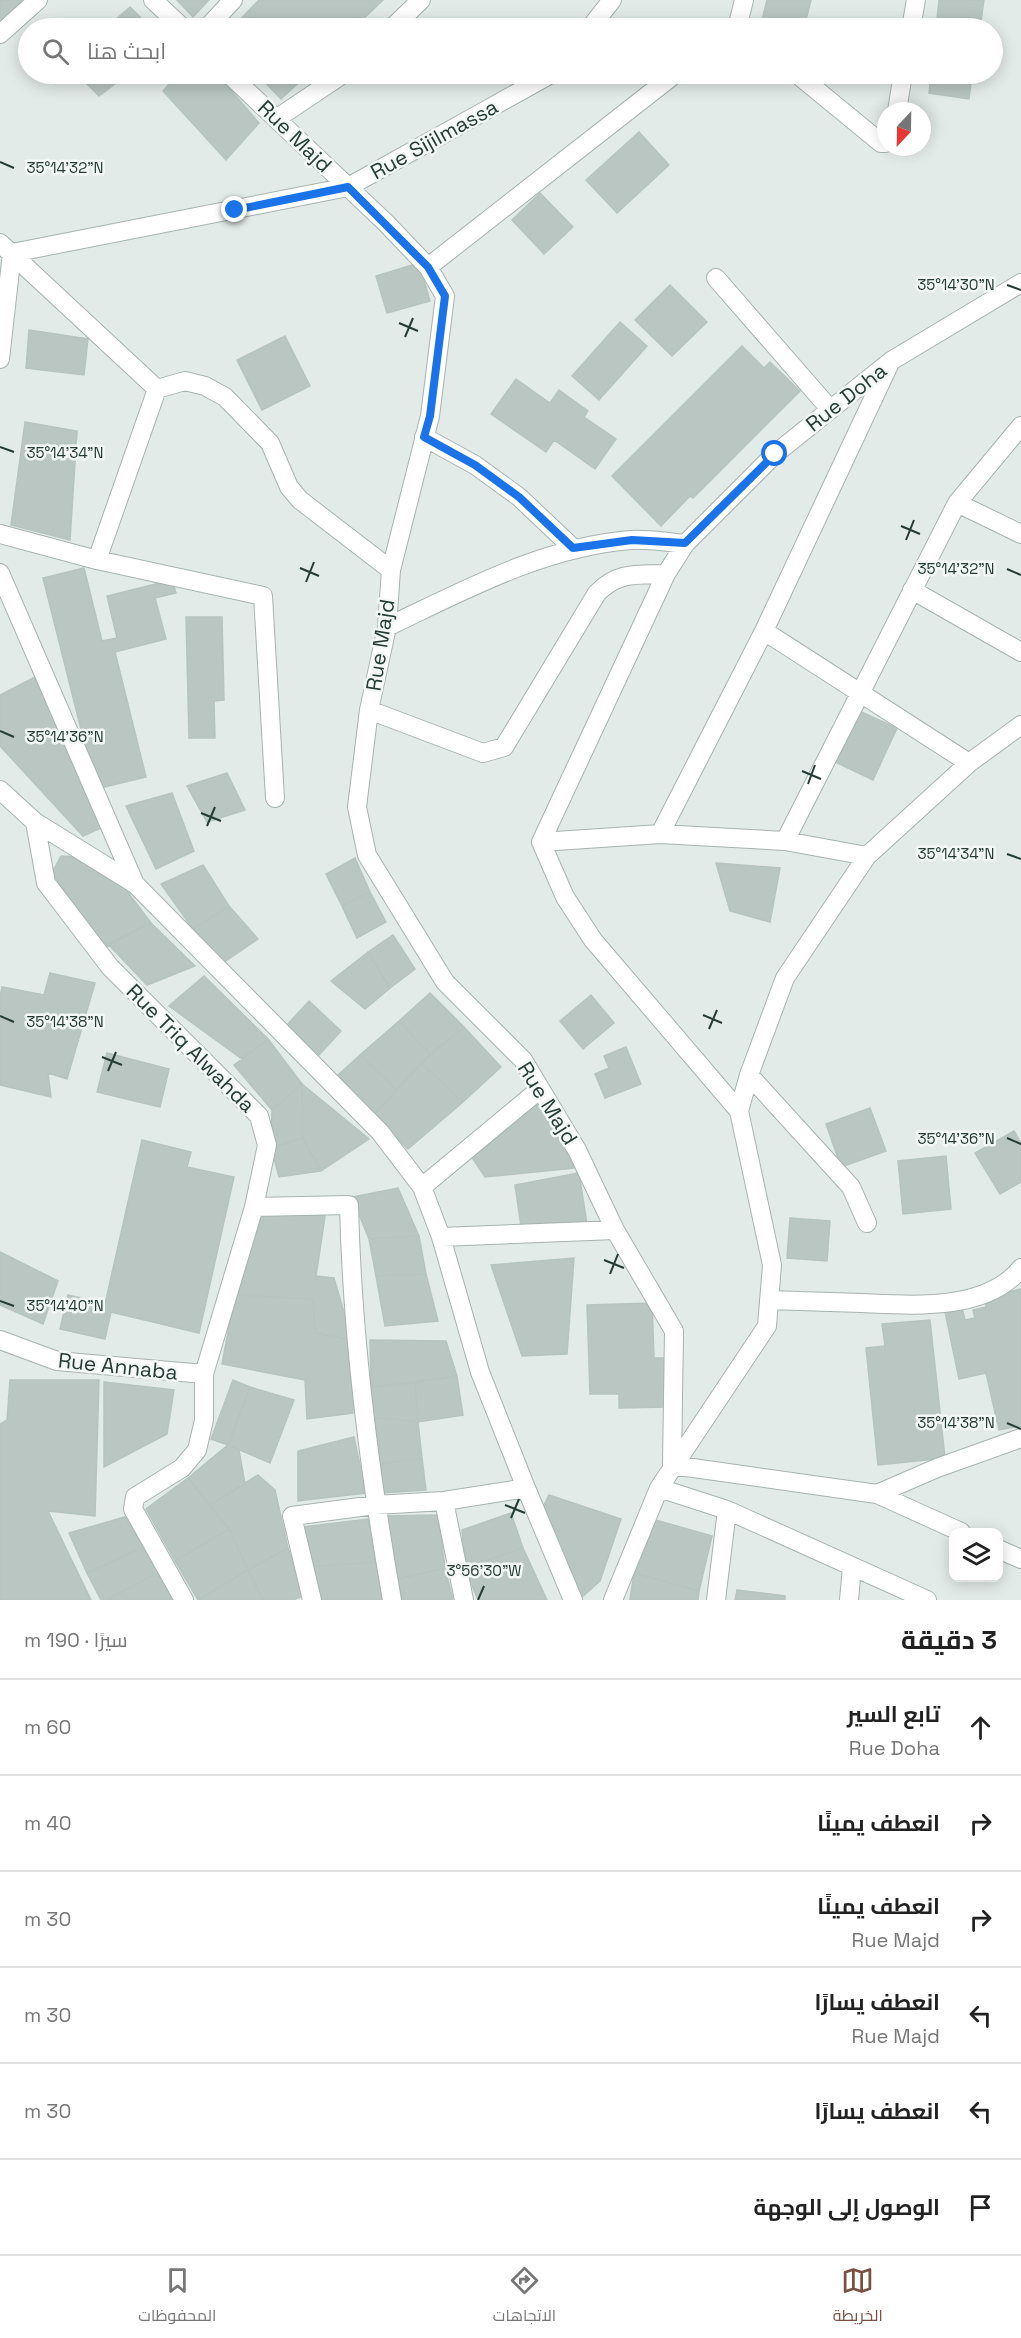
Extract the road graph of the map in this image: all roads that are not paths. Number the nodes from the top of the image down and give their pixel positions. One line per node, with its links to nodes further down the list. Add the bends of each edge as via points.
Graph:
1 (38, 0): 14 (street)
2 (153, 0): 8 (street)
3 (233, 0): 9 (street)
4 (421, 0): 10 (street)
5 (612, 0): 11 (street)
6 (744, 0): 12 (street)
7 (916, 0): 13 (street)
8 (172, 18)
9 (216, 18)
10 (402, 18)
11 (598, 18)
12 (740, 18)
13 (913, 18)
14 (0, 34)
15 (240, 84): 22 (street, Rue Majd)
16 (328, 84): 22 (street)
17 (533, 84): 24 (street, Rue Sijilmassa)
18 (662, 84): 26 (street)
19 (809, 84): 23 (street)
20 (901, 84): 21 (street)
21 (898, 102)
22 (276, 118): 24 (street, Rue Majd)
23 (877, 140)
24 (348, 187): 25 (street, Rue Sijilmassa); 26 (street, Rue Majd)
25 (6, 248): 29 (street); 31 (street)
26 (428, 267): 34 (street, Rue Majd, via 445,296)
27 (716, 278): 32 (street)
28 (1021, 283): 30 (street, Rue Doha)
29 (0, 359)
30 (891, 361): 32 (street, Rue Doha); 46 (street)
31 (157, 389): 40 (street); 41 (street, via 186,381 225,398 270,443 294,494)
32 (830, 409): 38 (street, Rue Doha, via 775,454)
33 (1021, 426): 35 (street)
34 (424, 437): 39 (street, via 475,465 519,497); 41 (street, Rue Majd)
35 (957, 503): 37 (street); 44 (street)
36 (0, 534): 40 (street)
37 (1021, 534)
38 (685, 543): 39 (street, via 632,540); 43 (street, Rue Doha)
39 (573, 548): 45 (street, via 498,574)
40 (96, 560): 53 (street, via 263,596)
41 (391, 570): 45 (street, Rue Majd)
42 (0, 573): 59 (street)
43 (666, 574): 49 (street, via 621,576 597,592 504,747 483,753); 57 (street, Rue Doha)
44 (912, 590): 47 (street); 48 (street)
45 (387, 627): 49 (street, Rue Majd)
46 (764, 631): 48 (street); 55 (street)
47 (1021, 652)
48 (860, 693): 51 (street); 56 (street)
49 (369, 710): 61 (street, Rue Majd, via 357,807 367,855 445,982 523,1060)
50 (1021, 725): 51 (street)
51 (969, 763): 58 (street)
52 (0, 790): 54 (street)
53 (275, 798)
54 (35, 822): 59 (street); 64 (street, Rue Triq Alwahda, via 46,883 110,967 259,1116 267,1145)
55 (660, 834): 56 (street); 57 (street)
56 (785, 841): 58 (street)
57 (540, 842): 62 (street, via 565,897 593,940)
58 (867, 856): 60 (street, via 785,978)
59 (135, 884): 63 (street, via 380,1132)
60 (749, 1075): 62 (street); 65 (street, via 851,1187)
61 (540, 1089): 63 (street); 66 (street, Rue Majd, via 577,1150)
62 (739, 1111): 69 (street, via 772,1265)
63 (422, 1188): 67 (street)
64 (254, 1207): 71 (street, Rue Triq Alwahda); 78 (street, via 349,1205 351,1276)
65 (867, 1223)
66 (615, 1230): 67 (street); 73 (street, Rue Majd, via 675,1331)
67 (441, 1237): 74 (street, via 480,1372)
68 (1021, 1268): 69 (street, via 998,1287 976,1297 924,1305)
69 (769, 1300): 73 (street, via 767,1326)
70 (0, 1340): 71 (street, Rue Annaba, via 57,1361)
71 (204, 1374): 84 (street, Rue Triq Alwahda, via 204,1420 197,1450 182,1468 135,1497 133,1509)
72 (1021, 1438): 76 (street)
73 (672, 1465): 75 (street); 76 (street)
74 (526, 1488): 77 (street); 88 (street)
75 (658, 1488): 79 (street); 89 (street)
76 (876, 1494): 80 (street)
77 (444, 1501): 78 (street); 87 (street)
78 (375, 1505): 85 (street, via 292,1516); 86 (street)
79 (727, 1510): 83 (street); 90 (street)
80 (950, 1528)
81 (1003, 1551): 82 (street)
82 (1021, 1559)
83 (852, 1567): 91 (street); 92 (street)
84 (184, 1600)
85 (312, 1600)
86 (392, 1600)
87 (464, 1600)
88 (573, 1600)
89 (613, 1600)
90 (716, 1600)
91 (849, 1600)
92 (927, 1600)

